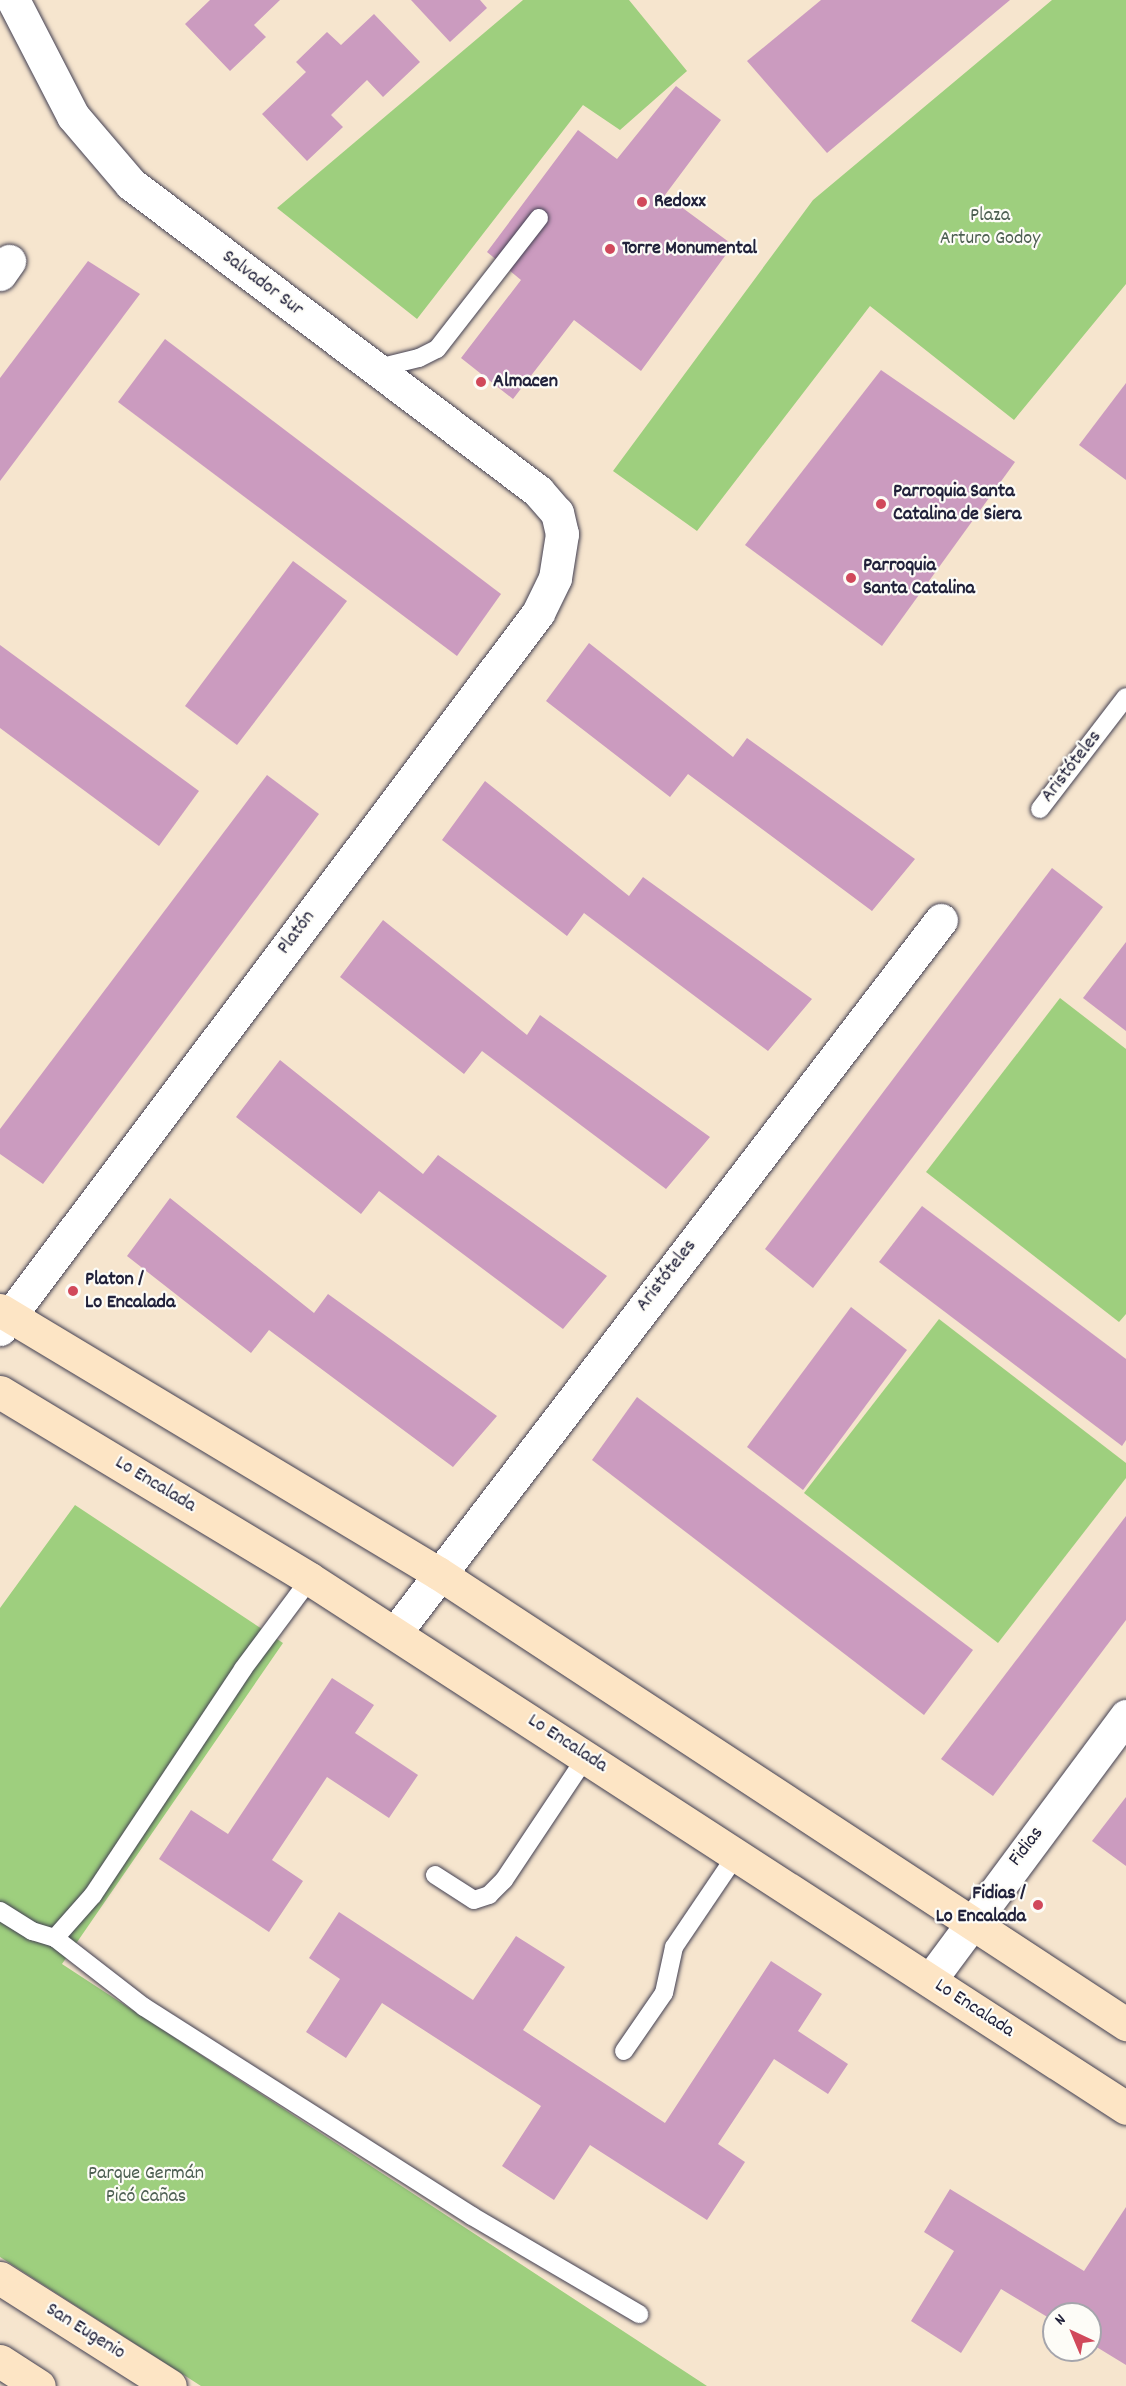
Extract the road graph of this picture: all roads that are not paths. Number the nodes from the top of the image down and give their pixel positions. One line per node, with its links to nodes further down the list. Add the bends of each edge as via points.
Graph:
1 (13, 0): 3 (street, Salvador Sur, via 73,116 118,172 148,199)
2 (539, 218): 3 (lane, via 437,349 419,358)
3 (374, 369): 4 (street, Salvador Sur, via 538,491)
4 (561, 523): 8 (street, Platón, via 559,565 537,613)
5 (1126, 697): 6 (lane, Aristóteles)
6 (1040, 809)
7 (941, 920): 10 (street, Aristóteles)
8 (3, 1318): 10 (street)
9 (0, 1392): 11 (street, Lo Encalada)
10 (438, 1573): 12 (street, Aristóteles); 18 (street)
11 (310, 1579): 12 (street, Lo Encalada); 19 (lane, via 243,1669 93,1895)
12 (395, 1633): 14 (street, Lo Encalada)
13 (1126, 1716): 18 (street, Fidias)
14 (586, 1757): 15 (street, Lo Encalada); 16 (lane, via 504,1880 489,1895 474,1900)
15 (737, 1854): 20 (street, Lo Encalada); 22 (lane, via 674,1947 664,1993)
16 (435, 1875)
17 (0, 1911): 19 (lane, via 32,1931)
18 (970, 1922): 20 (street, Fidias); 21 (street)
19 (55, 1938): 25 (lane, via 144,2007 472,2216)
20 (930, 1980): 23 (street, Lo Encalada)
21 (1126, 2024)
22 (624, 2051)
23 (1126, 2108)
24 (0, 2278): 28 (street, San Eugenio)
25 (639, 2314)
26 (0, 2361): 27 (street)
27 (39, 2386)
28 (170, 2386)

